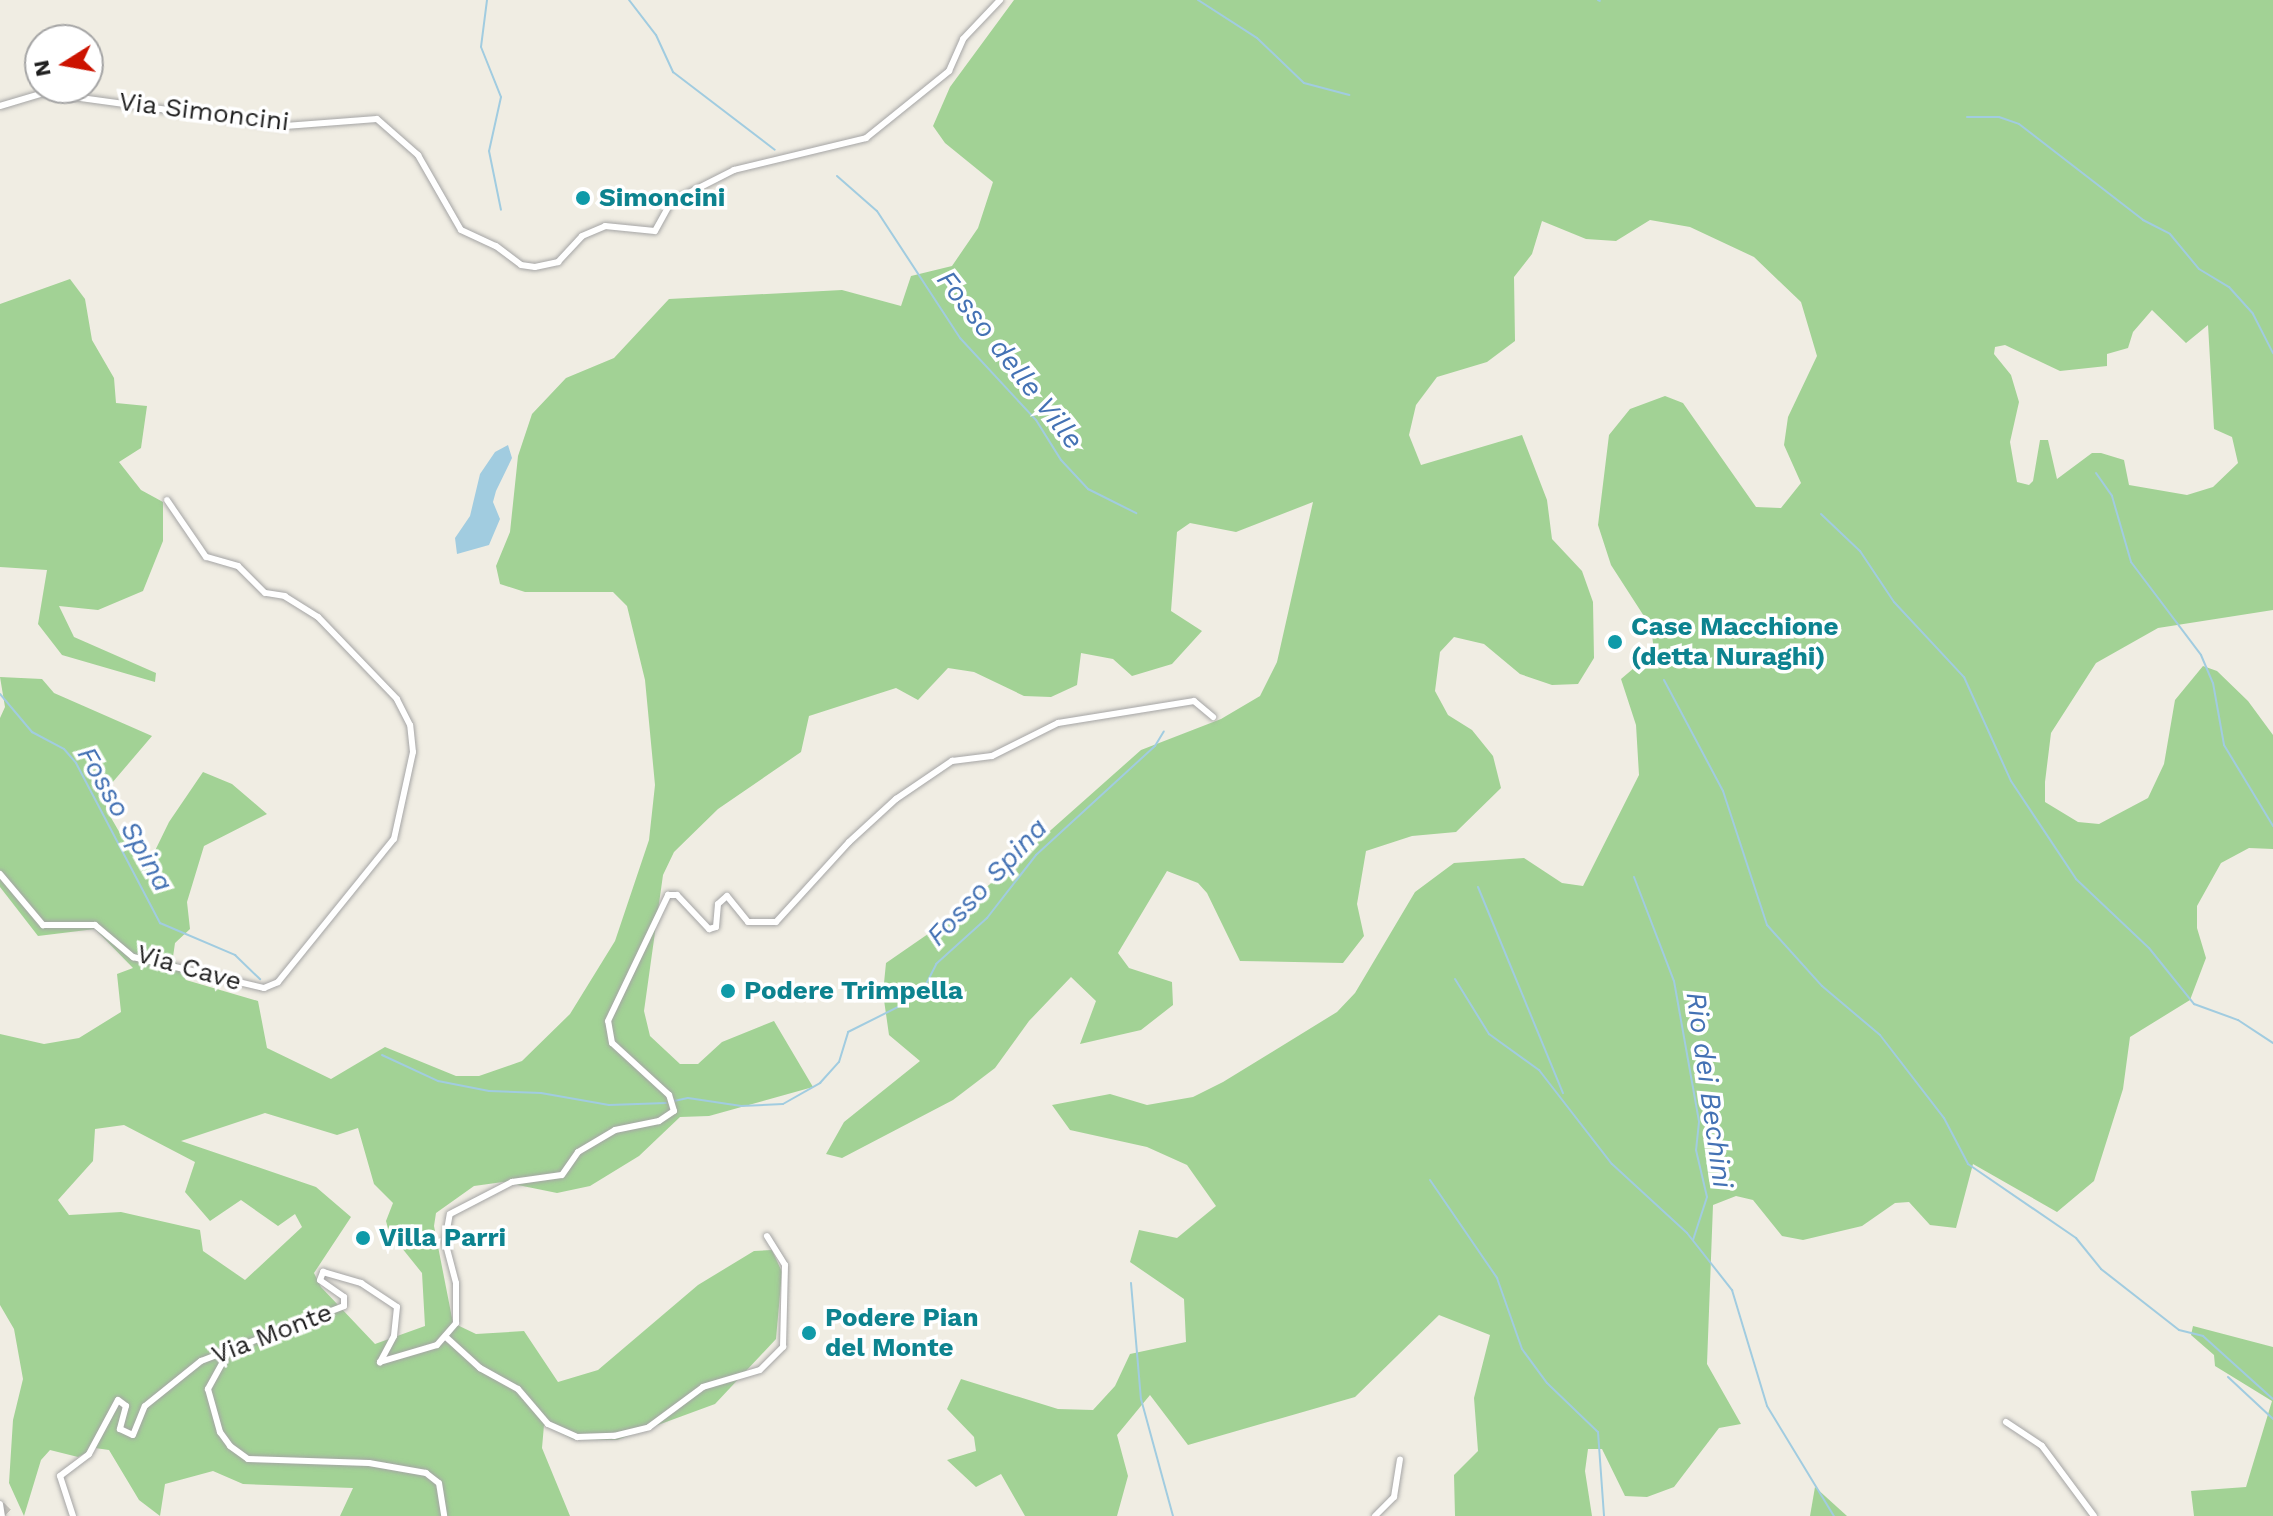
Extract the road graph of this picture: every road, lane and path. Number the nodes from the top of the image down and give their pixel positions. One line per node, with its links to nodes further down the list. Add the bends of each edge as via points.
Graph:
1 (1000, 0): 2 (street, Via Simoncini, via 963,39 949,71 866,138 734,170 671,202 655,231 605,226 582,236 558,262 540,267 521,265 461,230 418,155 377,119 285,126 44,93)
2 (0, 106)
3 (167, 500): 5 (street, Via Cave, via 206,557 238,566 265,593 285,596 338,635 397,699 413,737 410,781 391,845 268,988 197,976 133,957 95,925 43,925)
4 (1213, 717): 7 (street, via 1194,701 1058,723 992,756 952,761 868,824 776,922 748,922 727,896 718,904 716,927 709,929 677,895 668,895 608,1021 612,1043 669,1095 674,1111 659,1121 615,1130 578,1152 562,1175 512,1182 450,1214 445,1241 458,1305)
5 (0, 874)
6 (767, 1236): 7 (street, via 785,1265 783,1347 760,1370 703,1387 649,1427 614,1436 577,1437 548,1424 518,1389 480,1368)
7 (447, 1338): 8 (street, Via Monte, via 380,1362 394,1336 396,1305 361,1283 323,1272 320,1280 341,1294 344,1306)
8 (230, 1349): 13 (street, Via Monte, via 201,1361 149,1402 133,1435 120,1429 126,1406 116,1402 89,1454 60,1476); 14 (street, via 208,1389 230,1446 248,1459 369,1463 426,1473 439,1483)
9 (2006, 1422): 16 (street, via 2042,1446)
10 (1400, 1459): 15 (street, via 1394,1497)
11 (0, 1504): 12 (street)
12 (2, 1516)
13 (73, 1516)
14 (444, 1516)
15 (1375, 1516)
16 (2094, 1516)

